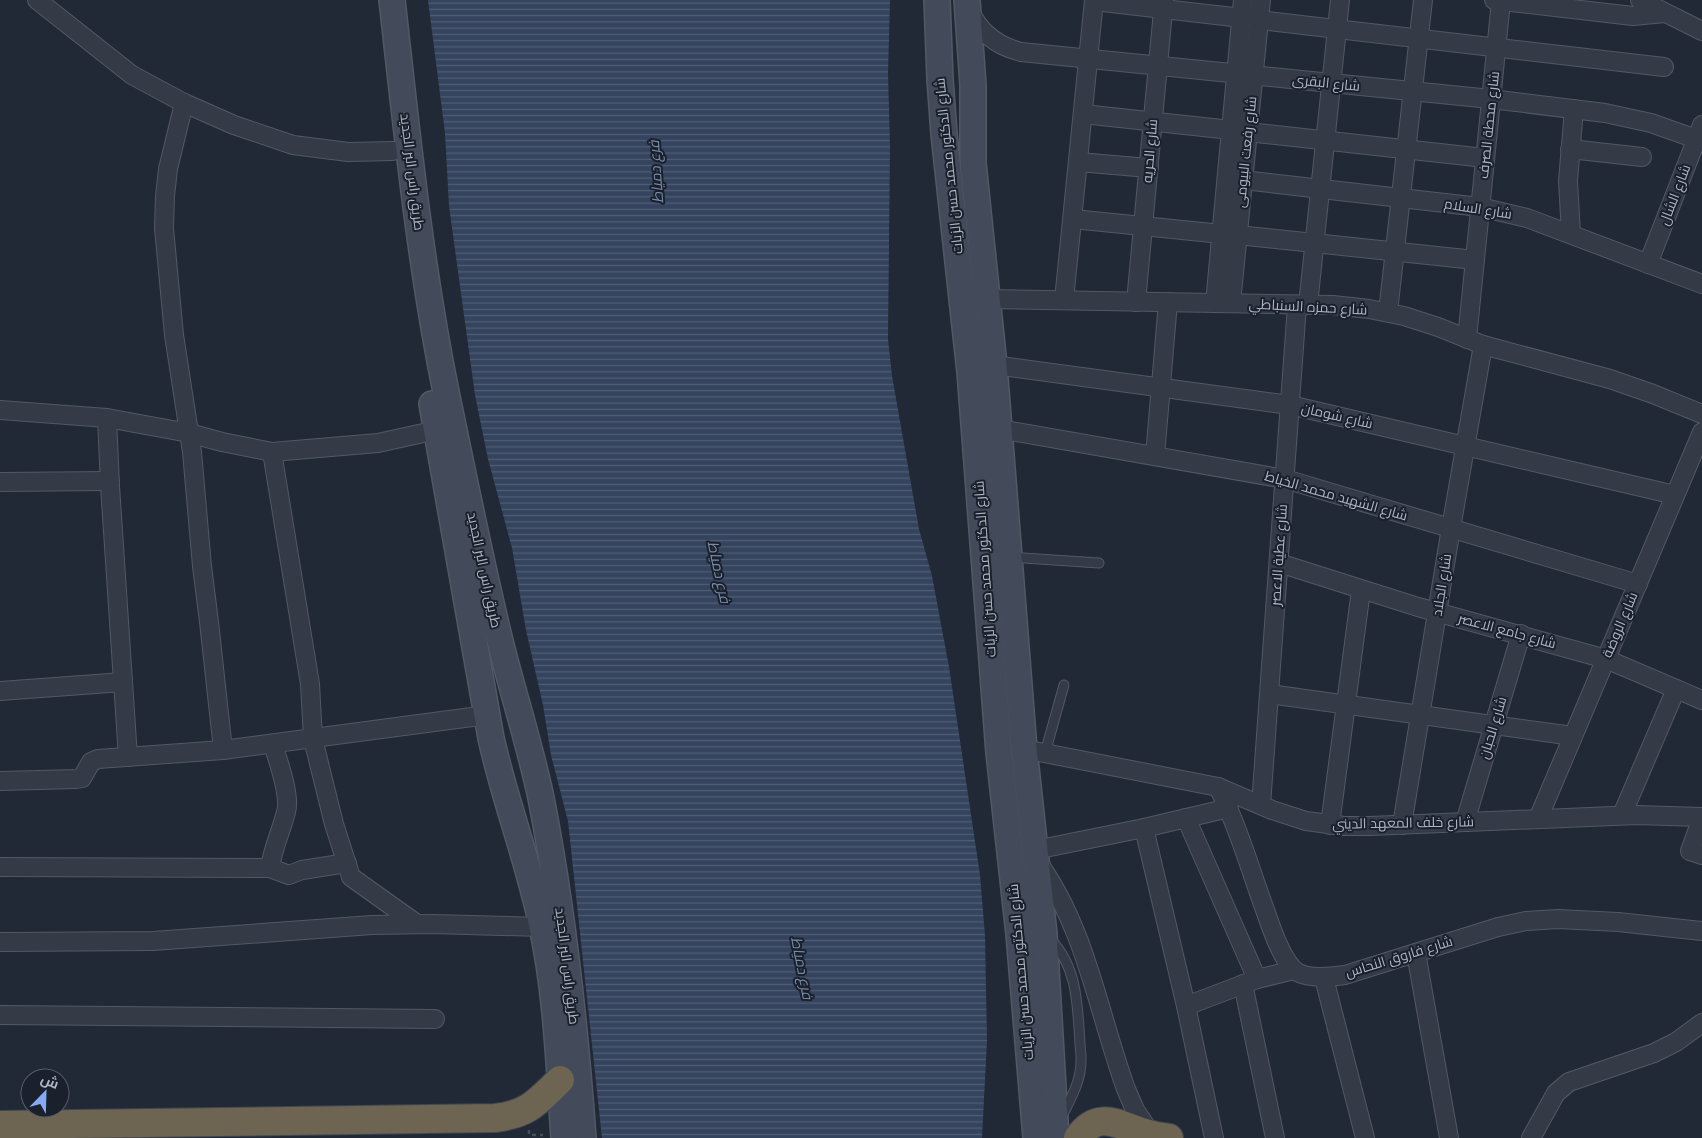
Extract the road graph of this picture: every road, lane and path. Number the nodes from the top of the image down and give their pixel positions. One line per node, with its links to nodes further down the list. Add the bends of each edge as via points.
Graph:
1 (37, 0): 30 (street, via 132,74)
2 (376, 0): 40 (main road, طريق راس البر الجديد)
3 (392, 0): 110 (main road, طريق راس البر الجديد, via 438,352 500,640)
4 (937, 0): 21 (main road, شارع الدكتور محمد حسن الزيات)
5 (1094, 0): 13 (street); 22 (street)
6 (1243, 0): 15 (street, شارع رفعت البيومى)
7 (1261, 0): 15 (street, شارع رفعت البيومى)
8 (1340, 0): 16 (street, شارع عطية الاعصر)
9 (1423, 0): 18 (street)
10 (1498, 0): 14 (street, via 1633,16); 19 (street, شارع محطة الصرف)
11 (1640, 0): 14 (street)
12 (968, 2): 20 (main road, شارع الدكتور محمد حسن الزيات); 22 (street, شارع البقرى, via 973,16 995,42 1021,52)
13 (1164, 4): 15 (street); 23 (street, شارع الحريه)
14 (1665, 13): 17 (street)
15 (1250, 19): 16 (street); 25 (street, شارع رفعت البيومى)
16 (1336, 29): 18 (street); 26 (street, شارع عطية الاعصر)
17 (1702, 31)
18 (1419, 38): 19 (street); 27 (street)
19 (1497, 47): 24 (street); 28 (street, شارع محطة الصرف)
20 (971, 49): 21 (main road, via 956,58 946,57); 29 (main road, شارع الدكتور محمد حسن الزيات)
21 (939, 51): 31 (main road, شارع الدكتور محمد حسن الزيات)
22 (1088, 59): 23 (street, شارع البقرى); 33 (street)
23 (1158, 66): 25 (street, شارع البقرى); 34 (street, شارع الحريه)
24 (1664, 67)
25 (1245, 75): 26 (street, شارع البقرى); 35 (street, شارع رفعت البيومى)
26 (1331, 83): 27 (street, شارع البقرى); 37 (street, شارع عطية الاعصر)
27 (1413, 91): 28 (street, شارع البقرى); 38 (street)
28 (1491, 99): 32 (street, شارع البقرى); 42 (street, شارع محطة الصرف)
29 (974, 100): 31 (main road, via 956,96); 58 (main road, شارع الدكتور محمد حسن الزيات, via 973,163)
30 (184, 103): 40 (street, via 234,125 293,145 348,152); 74 (street, via 168,169 164,228 174,335)
31 (942, 107): 143 (main road, شارع الدكتور محمد حسن الزيات, via 970,372 999,753 1019,934)
32 (1574, 109): 36 (street, شارع البقرى, via 1640,120); 39 (street)
33 (1083, 114): 34 (street); 43 (street)
34 (1153, 122): 35 (street); 44 (street, شارع الحريه)
35 (1240, 131): 37 (street); 45 (street, شارع رفعت البيومى); 52 (street, شارع رفعت البيومى)
36 (1700, 135): 56 (street, شارع الشال)
37 (1325, 140): 38 (street); 46 (street, شارع عطية الاعصر)
38 (1407, 149): 42 (street); 47 (street)
39 (1570, 149): 41 (street); 51 (street)
40 (393, 151): 73 (main road, طريق راس البر الجديد)
41 (1642, 157)
42 (1485, 158): 48 (street, شارع محطة الصرف)
43 (1078, 162): 44 (street); 49 (street)
44 (1149, 168): 50 (street, شارع الحريه)
45 (1243, 180): 46 (street, شارع السلام); 52 (street, شارع رفعت البيومى)
46 (1320, 189): 47 (street, شارع السلام); 53 (street, شارع عطية الاعصر)
47 (1401, 198): 48 (street, شارع السلام); 54 (street)
48 (1480, 207): 51 (street, شارع السلام, via 1520,216); 55 (street, شارع محطة الصرف)
49 (1073, 219): 50 (street); 59 (street)
50 (1143, 226): 52 (street); 60 (street, شارع الحريه)
51 (1571, 234): 56 (street, شارع السلام)
52 (1230, 235): 53 (street); 62 (street, شارع رفعت البيومى)
53 (1314, 243): 54 (street); 63 (street, شارع عطية الاعصر)
54 (1395, 251): 55 (street); 64 (street)
55 (1475, 260): 65 (street, شارع محطة الصرف)
56 (1648, 264): 57 (street, شارع السلام)
57 (1702, 284)
58 (988, 299): 59 (street, شارع حمزه السنباطي); 66 (main road, شارع الدكتور محمد حسن الزيات)
59 (1064, 300): 60 (street, شارع حمزه السنباطي)
60 (1136, 302): 61 (street, شارع حمزه السنباطي)
61 (1168, 302): 62 (street, شارع حمزه السنباطي); 67 (street)
62 (1223, 303): 63 (street, شارع حمزه السنباطي)
63 (1303, 305): 64 (street, شارع حمزه السنباطي); 68 (street, شارع عطية الاعصر)
64 (1388, 312): 65 (street, شارع حمزه السنباطي)
65 (1475, 342): 70 (street, شارع حمزه السنباطي, via 1603,377); 76 (street, شارع الجلاد)
66 (994, 365): 67 (street, شارع شومان); 72 (main road, شارع الدكتور محمد حسن الزيات)
67 (1161, 387): 68 (street, شارع شومان); 78 (street)
68 (1290, 405): 76 (street, شارع شومان); 79 (street, شارع عطية الاعصر)
69 (0, 410): 71 (street)
70 (1702, 414)
71 (107, 418): 74 (street); 80 (street)
72 (999, 428): 78 (street, شارع الشهيد محمد الخياط); 84 (main road, شارع الدكتور محمد حسن الزيات)
73 (436, 430): 77 (street, via 378,443); 99 (main road, طريق راس البر الجديد)
74 (189, 432): 77 (street); 105 (street)
75 (1702, 432): 82 (street, شارع الروضة)
76 (1465, 446): 82 (street, شارع شومان); 83 (street, شارع الجلاد)
77 (272, 452): 103 (street, via 310,684)
78 (1155, 456): 79 (street, شارع الشهيد محمد الخياط)
79 (1285, 479): 83 (street, شارع الشهيد محمد الخياط); 86 (street, شارع عطية الاعصر)
80 (110, 480): 81 (street); 92 (street)
81 (0, 482)
82 (1675, 495): 87 (street, شارع الروضة)
83 (1450, 528): 87 (street, شارع الشهيد محمد الخياط); 89 (street, شارع الجلاد)
84 (1009, 557): 85 (lane); 106 (main road, شارع الدكتور محمد حسن الزيات)
85 (1099, 563)
86 (1279, 563): 88 (street, شارع جامع الاعصر); 96 (street, شارع عطية الاعصر)
87 (1638, 584): 91 (street, شارع الروضة)
88 (1361, 590): 89 (street, شارع جامع الاعصر); 98 (street)
89 (1438, 612): 90 (street, شارع جامع الاعصر); 100 (street, شارع الجلاد)
90 (1521, 634): 91 (street, شارع جامع الاعصر); 101 (street, شارع الحبان)
91 (1606, 658): 94 (street, شارع جامع الاعصر); 102 (street, شارع الروضة)
92 (123, 682): 95 (street); 107 (street)
93 (1064, 685): 106 (lane)
94 (1676, 689): 97 (street, شارع جامع الاعصر); 114 (street)
95 (0, 691)
96 (1269, 694): 98 (street); 111 (street, شارع عطية الاعصر)
97 (1702, 700)
98 (1346, 704): 100 (street); 119 (street)
99 (487, 715): 103 (street); 112 (main road, طريق راس البر الجديد)
100 (1420, 715): 101 (street); 120 (street, شارع الجلاد)
101 (1494, 725): 102 (street); 118 (street, شارع الحبان)
102 (1573, 736): 117 (street, شارع الروضة)
103 (313, 739): 104 (street); 124 (street)
104 (273, 744): 105 (street); 126 (street, via 284,783 287,810)
105 (223, 750): 107 (street)
106 (1035, 751): 109 (street, شارع خلف المعهد الديني); 123 (main road, شارع الدكتور محمد حسن الزيات)
107 (128, 757): 108 (street, via 91,762 82,778)
108 (0, 781)
109 (1218, 787): 111 (street, شارع خلف المعهد الديني); 113 (street)
110 (540, 795): 112 (main road, via 527,789 520,790 514,794); 147 (main road, طريق راس البر الجديد, via 568,972)
111 (1261, 805): 119 (street, شارع خلف المعهد الديني, via 1295,818)
112 (509, 808): 128 (main road, طريق راس البر الجديد, via 528,867)
113 (1229, 808): 115 (street); 132 (street, via 1271,926)
114 (1622, 816): 116 (street, شارع خلف المعهد الديني); 117 (street, شارع خلف المعهد الديني)
115 (1186, 818): 121 (street); 134 (street)
116 (1702, 818): 122 (street)
117 (1538, 819): 118 (street, شارع خلف المعهد الديني)
118 (1465, 822): 120 (street, شارع خلف المعهد الديني)
119 (1330, 825): 120 (street, شارع خلف المعهد الديني)
120 (1402, 825)
121 (1144, 828): 123 (street); 135 (street)
122 (1696, 853)
123 (1035, 854): 143 (main road, شارع الدكتور محمد حسن الزيات, via 1044,934); 145 (street, via 1071,918 1135,1110)
124 (347, 863): 126 (street, via 289,875); 127 (street, via 351,877)
125 (0, 867): 126 (street)
126 (270, 868)
127 (417, 924): 128 (street); 130 (street, via 153,941)
128 (542, 928): 139 (main road, طريق راس البر الجديد, via 552,989)
129 (1702, 930): 131 (street, شارع فاروق النحاس, via 1618,922 1526,921)
130 (0, 942)
131 (1416, 952): 133 (street, شارع فاروق النحاس, via 1345,975); 151 (street)
132 (1294, 970): 133 (street, شارع فاروق النحاس); 134 (street)
133 (1324, 978): 150 (street)
134 (1250, 982): 135 (street); 149 (street)
135 (1186, 1006): 148 (street)
136 (0, 1015): 137 (street)
137 (434, 1019)
138 (1702, 1023): 152 (street, via 1654,1053 1569,1082 1556,1093)
139 (560, 1080): 140 (highway, via 537,1103 510,1116); 144 (main road, طريق راس البر الجديد)
140 (385, 1120): 141 (highway); 146 (highway)
141 (0, 1125)
142 (529, 1135): 144 (path)
143 (1056, 1136): 145 (highway, via 1104,1121)
144 (554, 1137)
145 (1161, 1137)
146 (405, 1138)
147 (583, 1138)
148 (1214, 1138)
149 (1275, 1138)
150 (1365, 1138)
151 (1449, 1138)
152 (1531, 1138)

